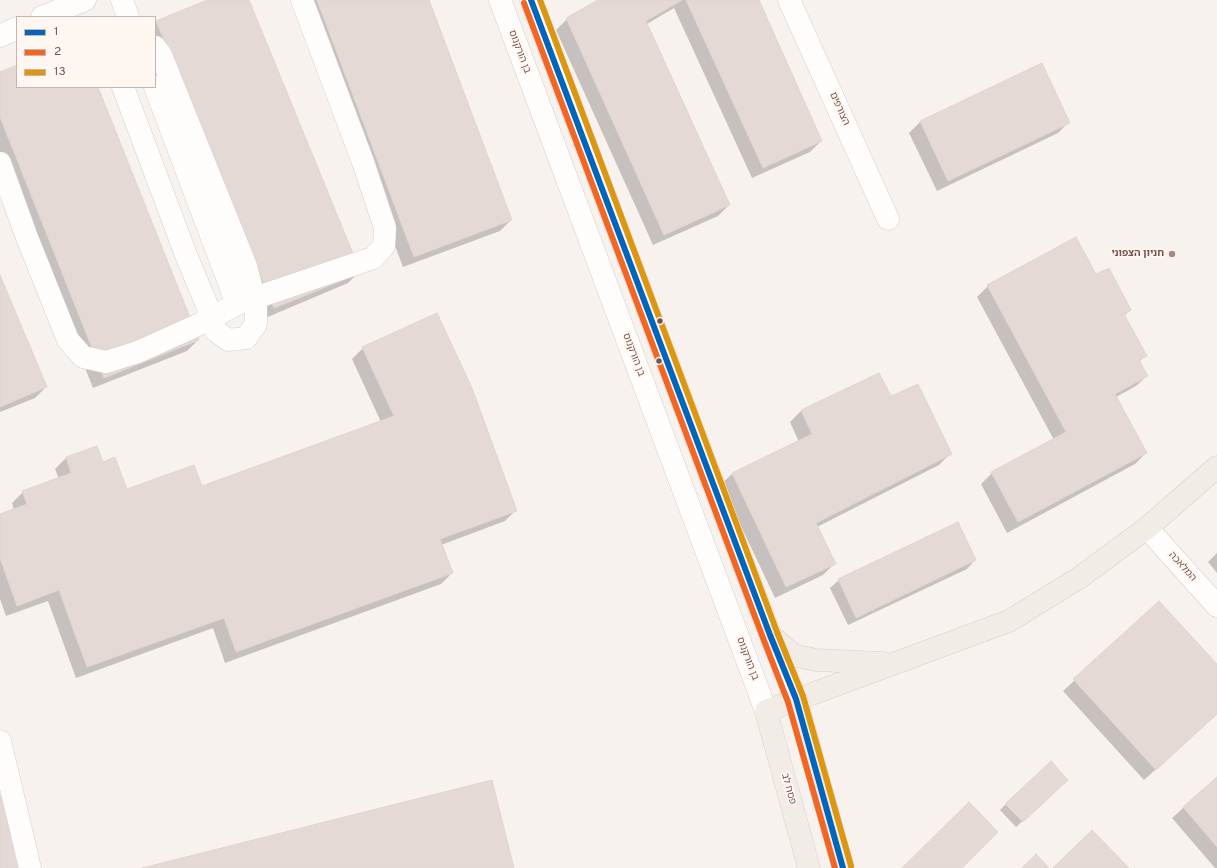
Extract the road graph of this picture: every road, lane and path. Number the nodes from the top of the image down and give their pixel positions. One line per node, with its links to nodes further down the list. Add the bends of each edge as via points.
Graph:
1 (85, 0): 6 (street)
2 (302, 0): 14 (street, via 363,162 385,228 384,246 373,258)
3 (500, 0): 21 (street, בן הורקנוס)
4 (531, 0): 18 (street)
5 (789, 0): 13 (street, הצורפים)
6 (45, 16)
7 (16, 28): 8 (street)
8 (0, 36)
9 (156, 48): 10 (street, via 161,55 246,266 256,306 256,324 246,338 228,340 216,331)
10 (123, 88)
11 (155, 88): 14 (street)
12 (0, 163): 14 (street, via 68,340 83,357 106,362 138,352)
13 (888, 219)
14 (237, 304)
15 (1217, 467): 16 (main road)
16 (1147, 528): 17 (street, המלאכה); 19 (main road, via 1079,578 1010,621)
17 (1217, 606)
18 (770, 635): 19 (main road, via 793,655 816,660); 20 (street)
19 (894, 663): 20 (main road)
20 (796, 699): 21 (main road); 25 (main road)
21 (766, 711): 24 (main road, פסח לב)
22 (0, 741): 23 (street)
23 (30, 868)
24 (809, 868)
25 (843, 868)

